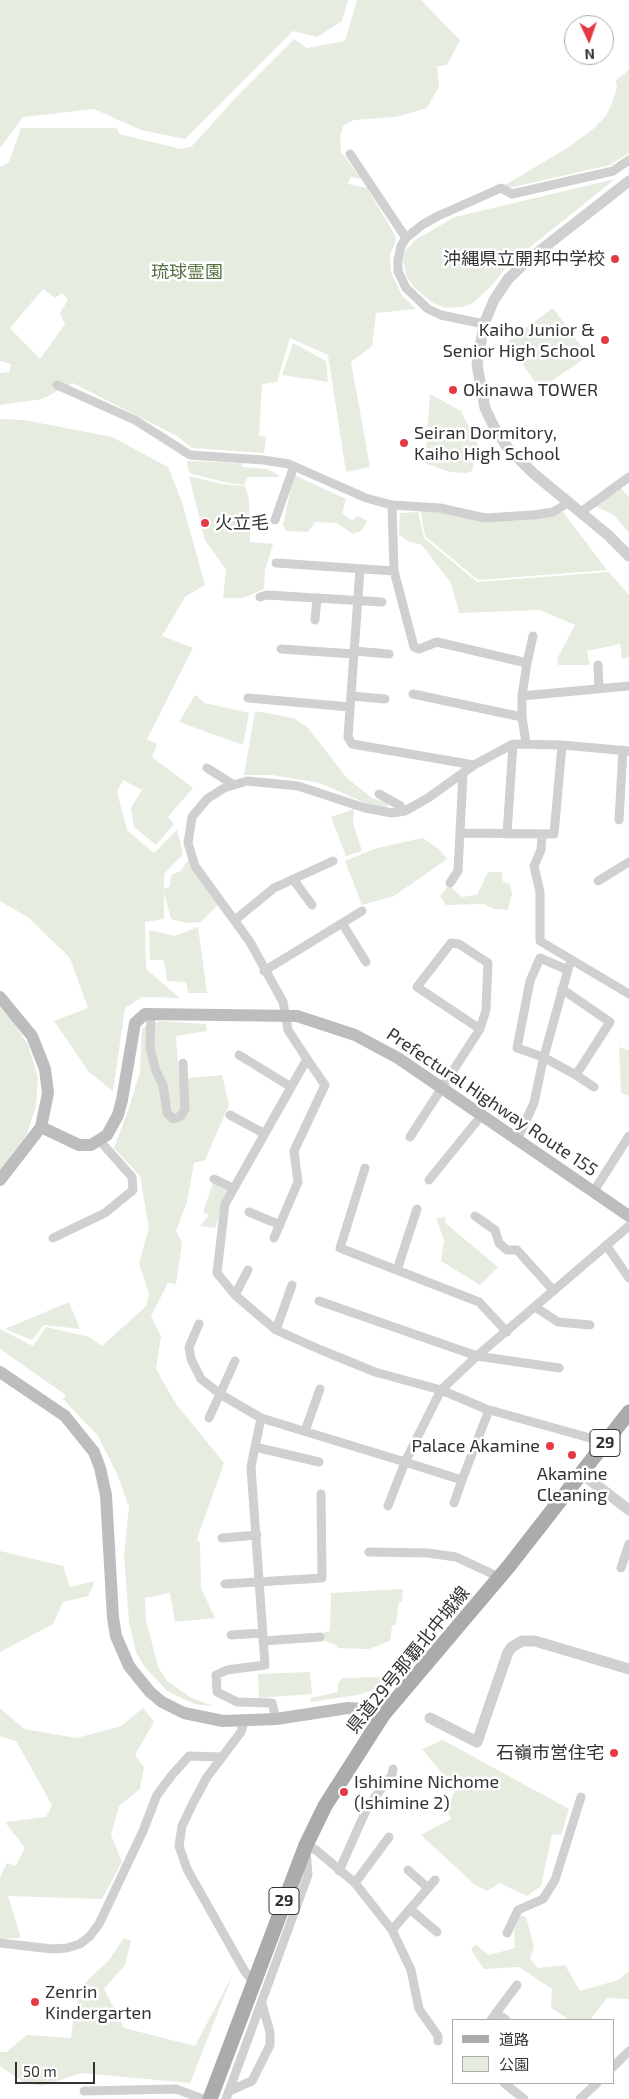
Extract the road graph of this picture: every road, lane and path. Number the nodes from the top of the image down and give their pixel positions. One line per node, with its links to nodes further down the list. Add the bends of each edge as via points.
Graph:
1 (350, 154): 4 (street)
2 (629, 160): 4 (street, via 613,171 512,194 501,188 438,216)
3 (629, 181): 5 (street, via 517,269 500,289)
4 (406, 238): 5 (street, via 400,246 398,271 406,288 428,309)
5 (484, 324): 9 (street, via 477,365 481,397 489,418 514,454)
6 (57, 385): 7 (street, via 135,420 190,455 272,461)
7 (294, 466): 10 (street, via 366,498); 12 (street)
8 (629, 477): 11 (street)
9 (568, 503): 10 (street, via 553,512 486,518 440,508); 11 (street)
10 (392, 504): 16 (street)
11 (581, 512): 13 (street)
12 (275, 520)
13 (629, 556)
14 (276, 563): 15 (street)
15 (360, 570): 16 (street); 19 (street)
16 (394, 572): 26 (street, via 414,647 419,649 437,642)
17 (260, 597): 18 (street)
18 (317, 598): 19 (street); 21 (street)
19 (358, 600): 20 (street); 24 (street)
20 (382, 602)
21 (315, 620)
22 (533, 636): 26 (street)
23 (281, 649): 24 (street)
24 (354, 652): 25 (street); 31 (street)
25 (389, 654)
26 (527, 663): 32 (street)
27 (598, 665): 29 (street)
28 (629, 686): 29 (street)
29 (599, 689): 32 (street)
30 (413, 694): 36 (street)
31 (351, 696): 34 (street); 35 (street)
32 (522, 696): 36 (street)
33 (248, 698): 35 (street)
34 (385, 699)
35 (350, 707): 41 (street, via 348,737 352,744)
36 (522, 717): 37 (street)
37 (526, 743): 38 (street); 39 (street)
38 (513, 744): 41 (street); 49 (street)
39 (562, 745): 40 (street); 50 (street, via 554,834)
40 (626, 750): 47 (street)
41 (474, 765): 43 (street)
42 (207, 768): 44 (street)
43 (463, 774): 46 (street); 48 (street)
44 (234, 785): 46 (street, via 248,781 298,786 365,808 383,812); 58 (street, via 208,799 192,817 188,843 195,866)
45 (379, 794): 46 (street)
46 (404, 811)
47 (619, 820)
48 (462, 833): 49 (street); 55 (street, via 458,871)
49 (508, 834): 50 (street)
50 (542, 834): 60 (street, via 541,850 534,866 540,892 540,941)
51 (333, 862): 53 (street)
52 (629, 862): 54 (street)
53 (293, 879): 56 (street); 58 (street, via 274,888)
54 (598, 881)
55 (450, 883)
56 (312, 905)
57 (362, 911): 59 (street)
58 (235, 920): 63 (street)
59 (342, 923): 61 (street, via 357,939); 63 (street)
60 (571, 960): 62 (street); 65 (street)
61 (366, 962)
62 (568, 970): 64 (street); 71 (street, via 540,958 530,981 517,1048)
63 (264, 971): 68 (street, via 283,1002)
64 (562, 989): 71 (street); 74 (street, via 610,1022)
65 (629, 994)
66 (0, 997): 80 (main road, via 25,1025 40,1054 48,1093)
67 (151, 1013): 68 (main road, Prefectural Highway Route 155); 73 (street, via 150,1048 163,1085 167,1113 174,1119 180,1117 185,1109); 85 (main road, via 139,1018 135,1024 122,1100 113,1125)
68 (286, 1016): 72 (street, via 288,1030); 77 (main road, Prefectural Highway Route 155, via 308,1018 355,1035 398,1058)
69 (480, 1029): 69 (street, via 417,986 451,942 460,944 488,963 486,1010); 77 (street)
70 (239, 1055): 75 (street)
71 (543, 1057): 74 (street); 84 (street, via 534,1103)
72 (307, 1059): 75 (street); 97 (street, via 325,1085 294,1151 298,1182)
73 (183, 1063)
74 (576, 1075): 76 (street)
75 (290, 1087): 81 (street)
76 (594, 1087)
77 (442, 1089): 79 (main road, Prefectural Highway Route 155); 83 (street)
78 (230, 1115): 81 (street)
79 (482, 1116): 84 (main road, Prefectural Highway Route 155); 90 (street)
80 (42, 1127): 85 (main road, via 79,1145); 89 (main road)
81 (264, 1133): 91 (street)
82 (629, 1136): 86 (street)
83 (410, 1137)
84 (517, 1140): 92 (main road, Prefectural Highway Route 155)
85 (100, 1141): 99 (street, via 132,1177 133,1190 105,1213)
86 (626, 1148): 92 (street)
87 (364, 1168): 103 (street, via 340,1248)
88 (214, 1179): 91 (street)
89 (0, 1180)
90 (429, 1180)
91 (233, 1188): 107 (street, via 225,1204 217,1273)
92 (594, 1191): 96 (main road, Prefectural Highway Route 155)
93 (417, 1209): 103 (street)
94 (249, 1212): 97 (street)
95 (475, 1216): 106 (street, via 498,1226 499,1244 506,1250 517,1250)
96 (629, 1216)
97 (280, 1225): 100 (street)
98 (629, 1226): 101 (street)
99 (52, 1238)
100 (274, 1238)
101 (606, 1245): 104 (street); 106 (street)
102 (248, 1270): 107 (street)
103 (397, 1270): 113 (street, via 479,1302)
104 (629, 1278)
105 (292, 1285): 112 (street)
106 (554, 1291): 109 (street)
107 (235, 1295): 112 (street)
108 (319, 1301): 114 (street)
109 (536, 1307): 111 (street, via 558,1322); 113 (street)
110 (199, 1324): 120 (street, via 189,1347 191,1359 201,1379)
111 (590, 1325)
112 (276, 1330): 119 (street, via 375,1372)
113 (507, 1332): 114 (street)
114 (477, 1356): 116 (street); 119 (street)
115 (235, 1361): 120 (street)
116 (559, 1368)
117 (0, 1372): 151 (main road, via 65,1416 94,1452 107,1504 113,1618 122,1652 134,1674 162,1702 184,1713 200,1718)
118 (320, 1389): 125 (street)
119 (441, 1390): 121 (street); 129 (street)
120 (220, 1394): 123 (street); 124 (street)
121 (489, 1410): 126 (street, via 590,1438); 131 (street)
122 (629, 1412): 126 (main road, 県道29号那覇北中城線 / 29)
123 (209, 1418)
124 (261, 1418): 125 (street); 127 (street)
125 (305, 1431): 129 (street)
126 (604, 1445): 130 (main road, 県道29号那覇北中城線 / 29)
127 (255, 1448): 128 (street); 136 (street, via 251,1467)
128 (319, 1462)
129 (405, 1462): 131 (street); 134 (street)
130 (582, 1474): 135 (street); 141 (main road, 県道29号那覇北中城線 / 29)
131 (462, 1480): 133 (street)
132 (321, 1494): 142 (street, via 322,1578)
133 (454, 1503)
134 (388, 1506)
135 (629, 1510)
136 (257, 1535): 137 (street); 142 (street)
137 (222, 1538)
138 (629, 1544): 140 (street)
139 (369, 1552): 141 (street, via 456,1557)
140 (621, 1568)
141 (499, 1577): 148 (main road, 県道29号那覇北中城線 / 29)
142 (260, 1582): 143 (street); 145 (street)
143 (225, 1584)
144 (231, 1635): 145 (street)
145 (263, 1637): 146 (street); 150 (street, via 265,1665 227,1670 216,1675 217,1692 237,1702 272,1703)
146 (320, 1637)
147 (629, 1669): 149 (street, via 535,1641 522,1641 508,1652 476,1742)
148 (383, 1715): 150 (main road, via 348,1708); 156 (main road, 県道29号那覇北中城線 / 29, via 325,1806)
149 (430, 1718)
150 (276, 1719): 151 (main road)
151 (244, 1722): 152 (street, via 241,1732)
152 (221, 1757): 166 (street, via 189,1756 157,1795 99,1924 90,1936 67,1948); 167 (street, via 182,1826 179,1846 187,1869)
153 (392, 1769): 158 (street, via 392,1775 368,1806)
154 (581, 1797): 165 (street, via 555,1880 543,1899 518,1910)
155 (389, 1837): 160 (street)
156 (306, 1845): 158 (street); 167 (main road, 県道29号那覇北中城線 / 29); 169 (street, via 308,1875)
157 (408, 1870): 161 (street)
158 (339, 1871): 160 (street)
159 (435, 1880): 161 (street)
160 (355, 1882): 163 (street)
161 (428, 1888): 162 (street)
162 (410, 1909): 163 (street); 164 (street)
163 (392, 1930): 171 (street, via 411,1970 419,2009 438,2036)
164 (437, 1932)
165 (507, 1933)
166 (0, 1943)
167 (253, 1982): 179 (main road, 県道29号那覇北中城線 / 29)
168 (517, 1985): 170 (street)
169 (262, 2004): 177 (street); 177 (street, via 270,2045 252,2080)
170 (494, 2017)
171 (438, 2041)
172 (629, 2051): 173 (street)
173 (614, 2066)
174 (505, 2084): 180 (street)
175 (593, 2084): 181 (street)
176 (84, 2091): 178 (street, via 176,2089)
177 (227, 2095)
178 (203, 2099)
179 (210, 2099)
180 (524, 2099)
181 (580, 2099)

